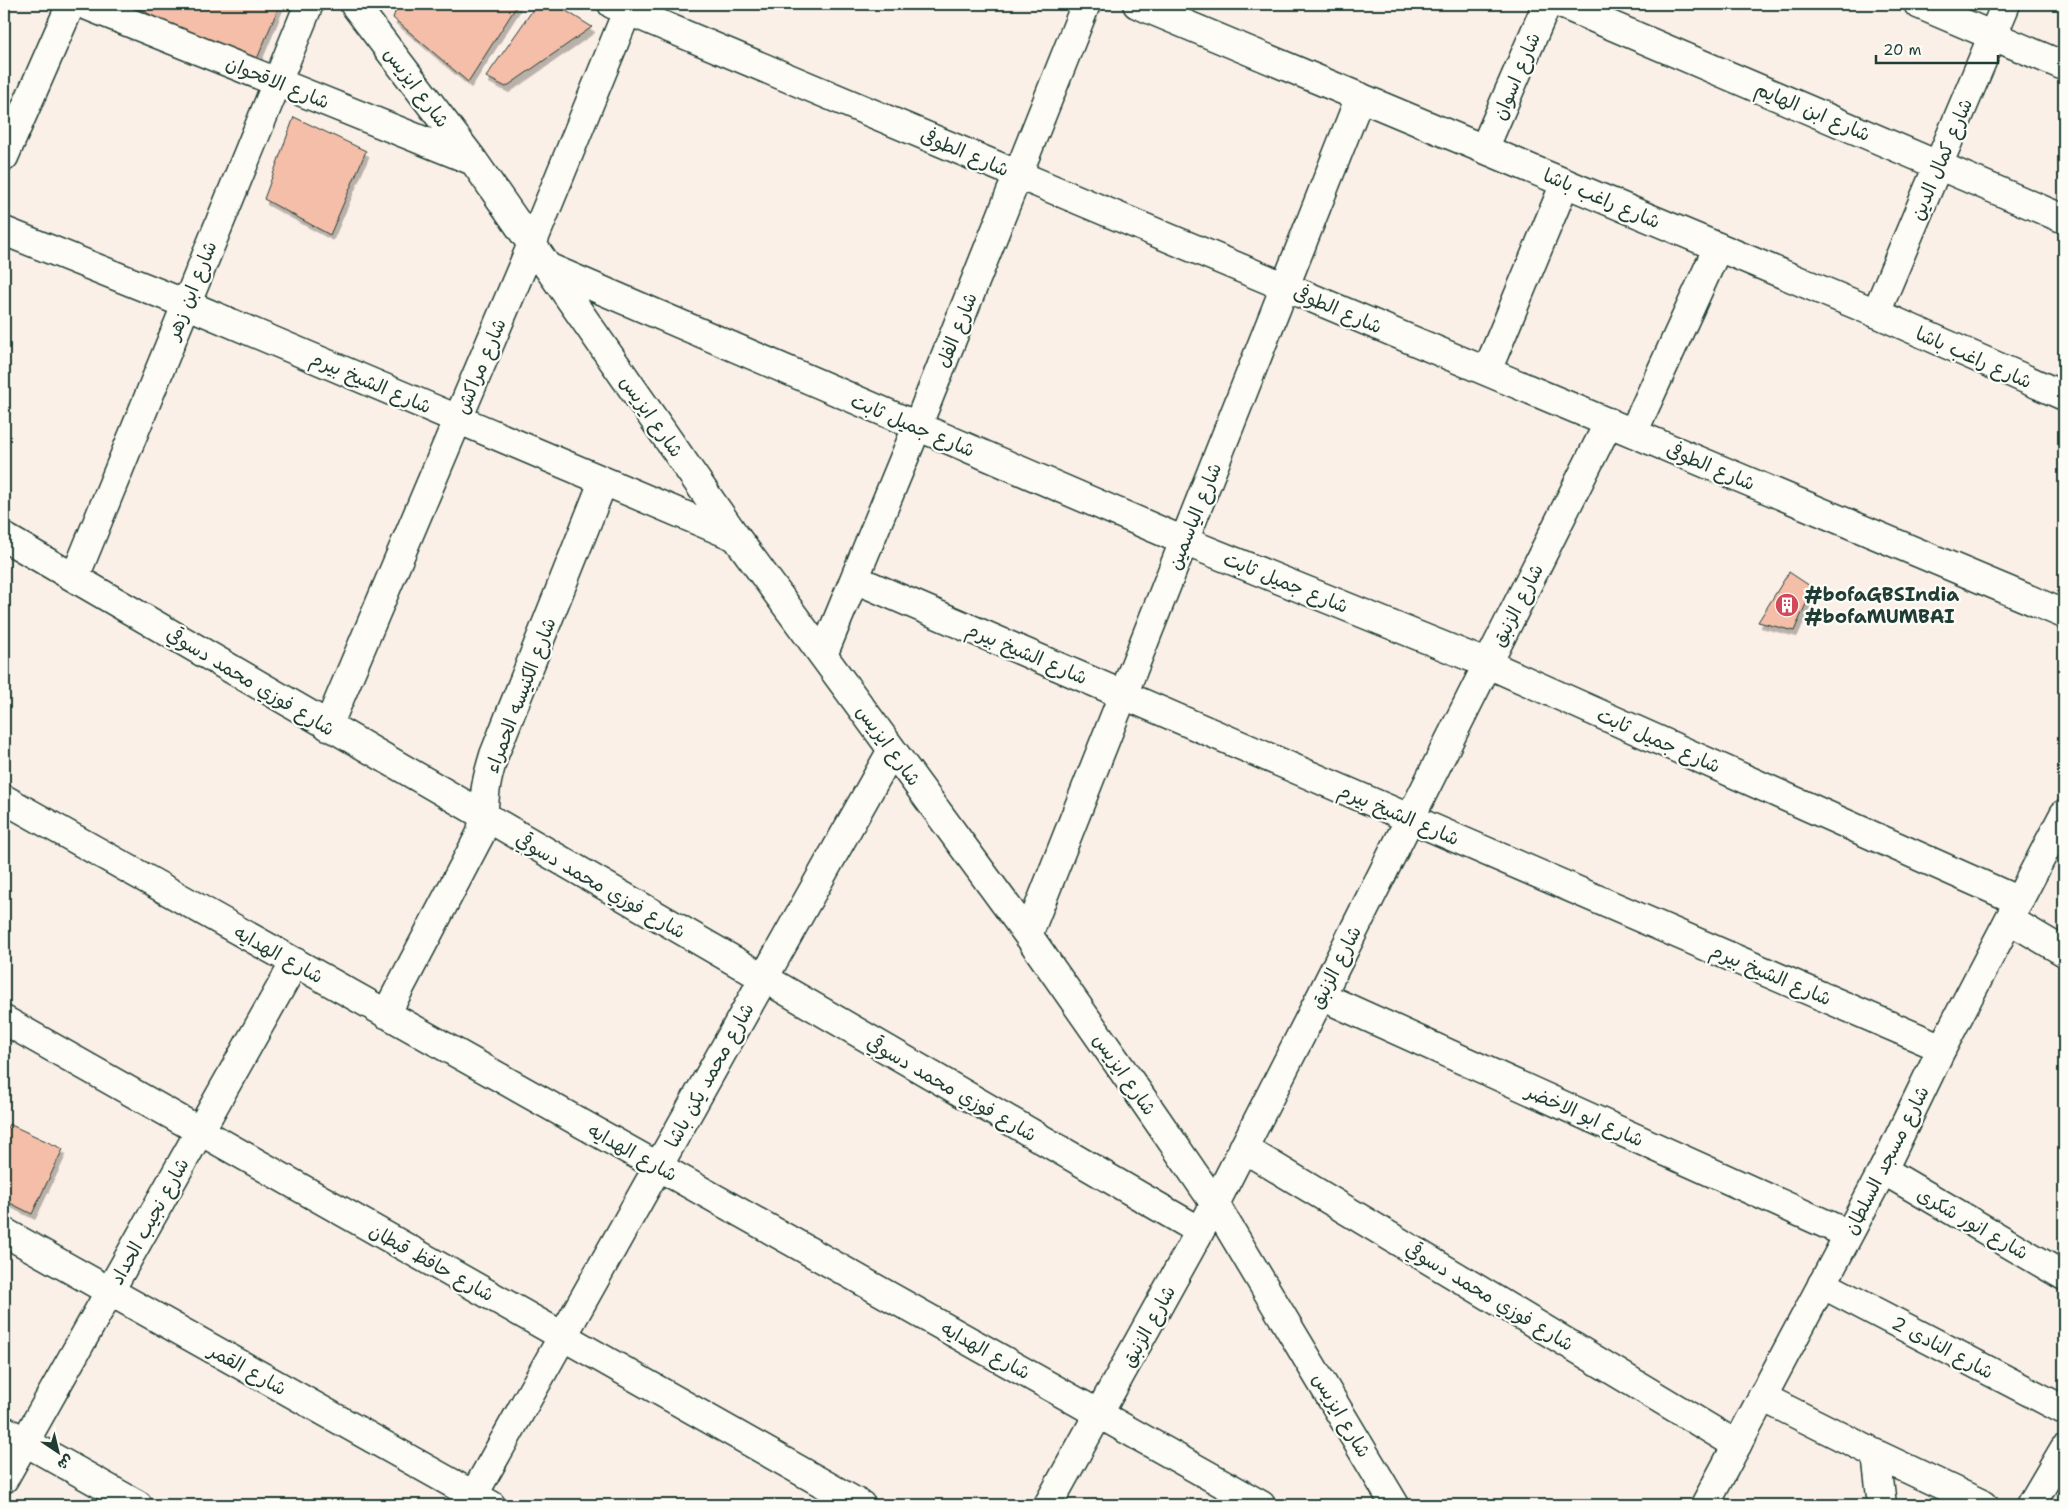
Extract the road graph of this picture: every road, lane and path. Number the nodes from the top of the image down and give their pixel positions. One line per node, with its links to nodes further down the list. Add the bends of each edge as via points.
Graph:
1 (71, 4): 17 (street)
2 (83, 4): 14 (street, شارع الاقحوان)
3 (309, 4): 14 (street, شارع ابن زهر)
4 (354, 4): 18 (street, شارع ايزيس)
5 (1086, 4): 20 (street, شارع الفل)
6 (1138, 4): 15 (street, شارع راغب باشا)
7 (1547, 4): 16 (street, شارع اسوان)
8 (1561, 4): 19 (street, شارع ابن الهايم)
9 (1918, 4): 12 (street)
10 (2006, 4): 12 (street, شارع كمال الدين)
11 (623, 6): 20 (street, شارع الطوفى); 24 (street, شارع مراكش)
12 (1993, 36): 13 (street); 19 (street, شارع كمال الدين)
13 (2064, 66)
14 (276, 81): 18 (street, شارع الاقحوان); 28 (street, شارع ابن زهر)
15 (1360, 97): 16 (street, شارع راغب باشا); 27 (street, شارع الياسمين)
16 (1484, 149): 21 (street, شارع راغب باشا)
17 (4, 157)
18 (473, 160): 24 (street, شارع ايزيس)
19 (1938, 165): 22 (street, شارع ابن الهايم); 29 (street, شارع كمال الدين)
20 (1019, 175): 27 (street, شارع الطوفى); 33 (street, شارع الفل)
21 (1565, 183): 25 (street, شارع راغب باشا); 30 (street)
22 (2064, 219)
23 (4, 230): 28 (street, شارع الشيخ بيرم)
24 (532, 244): 26 (street, شارع ايزيس); 32 (street, شارع مراكش)
25 (1718, 247): 29 (street, شارع راغب باشا); 34 (street, شارع الزنبق)
26 (550, 268): 33 (street, شارع جميل ثابت); 37 (street, شارع ايزيس)
27 (1284, 286): 30 (street, شارع الطوفى); 38 (street, شارع الياسمين)
28 (186, 304): 32 (street, شارع الشيخ بيرم); 39 (street, شارع ابن زهر)
29 (1876, 313): 31 (street, شارع راغب باشا)
30 (1487, 371): 34 (street, شارع الطوفى)
31 (2064, 396)
32 (458, 419): 35 (street, شارع الشيخ بيرم); 45 (street, شارع مراكش)
33 (917, 426): 38 (street, شارع جميل ثابت); 40 (street, شارع الفل)
34 (1621, 428): 41 (street, شارع الطوفى); 43 (street, شارع الزنبق)
35 (603, 482): 37 (street, شارع الشيخ بيرم); 49 (street, شارع الكنيسه الحمراء, via 494,755 488,775)
36 (4, 537): 39 (street, شارع فوزي محمد دسوقي)
37 (736, 537): 42 (street, شارع ايزيس)
38 (1184, 541): 43 (street, شارع جميل ثابت); 44 (street, شارع الياسمين)
39 (75, 577): 45 (street, شارع فوزي محمد دسوقي)
40 (855, 579): 42 (street, شارع الفل); 44 (street, شارع الشيخ بيرم)
41 (2064, 614)
42 (823, 655): 46 (street, شارع ايزيس)
43 (1488, 664): 50 (street, شارع الزنبق); 51 (street, شارع جميل ثابت)
44 (1123, 694): 50 (street, شارع الشيخ بيرم); 52 (street, شارع الياسمين)
45 (328, 726): 49 (street, شارع فوزي محمد دسوقي)
46 (892, 750): 52 (street, شارع ايزيس); 55 (street, شارع محمد يكن باشا)
47 (4, 799): 54 (street, شارع الهدايه)
48 (2064, 814): 51 (street, شارع مسجد السلطان)
49 (485, 818): 55 (street, شارع فوزي محمد دسوقي); 57 (street, شارع الكنيسه الحمراء, via 469,858)
50 (1410, 819): 56 (street, شارع الزنبق); 59 (street, شارع الشيخ بيرم)
51 (2014, 911): 53 (street, شارع جميل ثابت); 59 (street, شارع مسجد السلطان)
52 (1028, 935): 64 (street, شارع ايزيس)
53 (2064, 952)
54 (295, 962): 57 (street, شارع الهدايه); 60 (street, شارع نجيب الحداد)
55 (763, 978): 62 (street, شارع محمد يكن باشا); 65 (street, شارع فوزي محمد دسوقي)
56 (1321, 996): 61 (street, شارع الزنبق); 67 (street, شارع ابو الاخضر)
57 (386, 1014): 62 (street, شارع الهدايه)
58 (4, 1020): 60 (street, شارع حافظ قبطان)
59 (1942, 1048): 63 (street, شارع مسجد السلطان)
60 (200, 1131): 70 (street, شارع نجيب الحداد); 71 (street, شارع حافظ قبطان)
61 (1244, 1148): 64 (street, شارع الزنبق); 76 (street, شارع فوزي محمد دسوقي)
62 (658, 1166): 71 (street, شارع محمد يكن باشا); 74 (street, شارع الهدايه)
63 (1882, 1170): 67 (street, شارع مسجد السلطان); 68 (street, شارع انور شكرى)
64 (1215, 1204): 65 (street, شارع الزنبق); 85 (street, شارع ايزيس)
65 (1200, 1231): 74 (street, شارع الزنبق)
66 (4, 1232): 70 (street, شارع القمر)
67 (1848, 1234): 69 (street, شارع مسجد السلطان)
68 (2064, 1276)
69 (1822, 1284): 72 (street, شارع مسجد السلطان); 73 (street, شارع النادى 2)
70 (110, 1291): 75 (street, شارع نجيب الحداد); 80 (street, شارع القمر)
71 (562, 1336): 80 (street, شارع محمد يكن باشا); 82 (street, شارع حافظ قبطان)
72 (1762, 1397): 76 (street, شارع مسجد السلطان); 78 (street)
73 (2064, 1410)
74 (1100, 1414): 83 (street, شارع الزنبق); 84 (street, شارع الهدايه)
75 (14, 1436): 79 (street, شارع نجيب الحداد); 81 (street)
76 (1737, 1445): 86 (street, شارع مسجد السلطان)
77 (2064, 1449): 89 (street)
78 (1876, 1454): 87 (street); 88 (street)
79 (4, 1479)
80 (477, 1502)
81 (138, 1505)
82 (861, 1505)
83 (1048, 1505)
84 (1261, 1505)
85 (1395, 1505)
86 (1705, 1505)
87 (1882, 1505)
88 (1984, 1505)
89 (2031, 1505)

